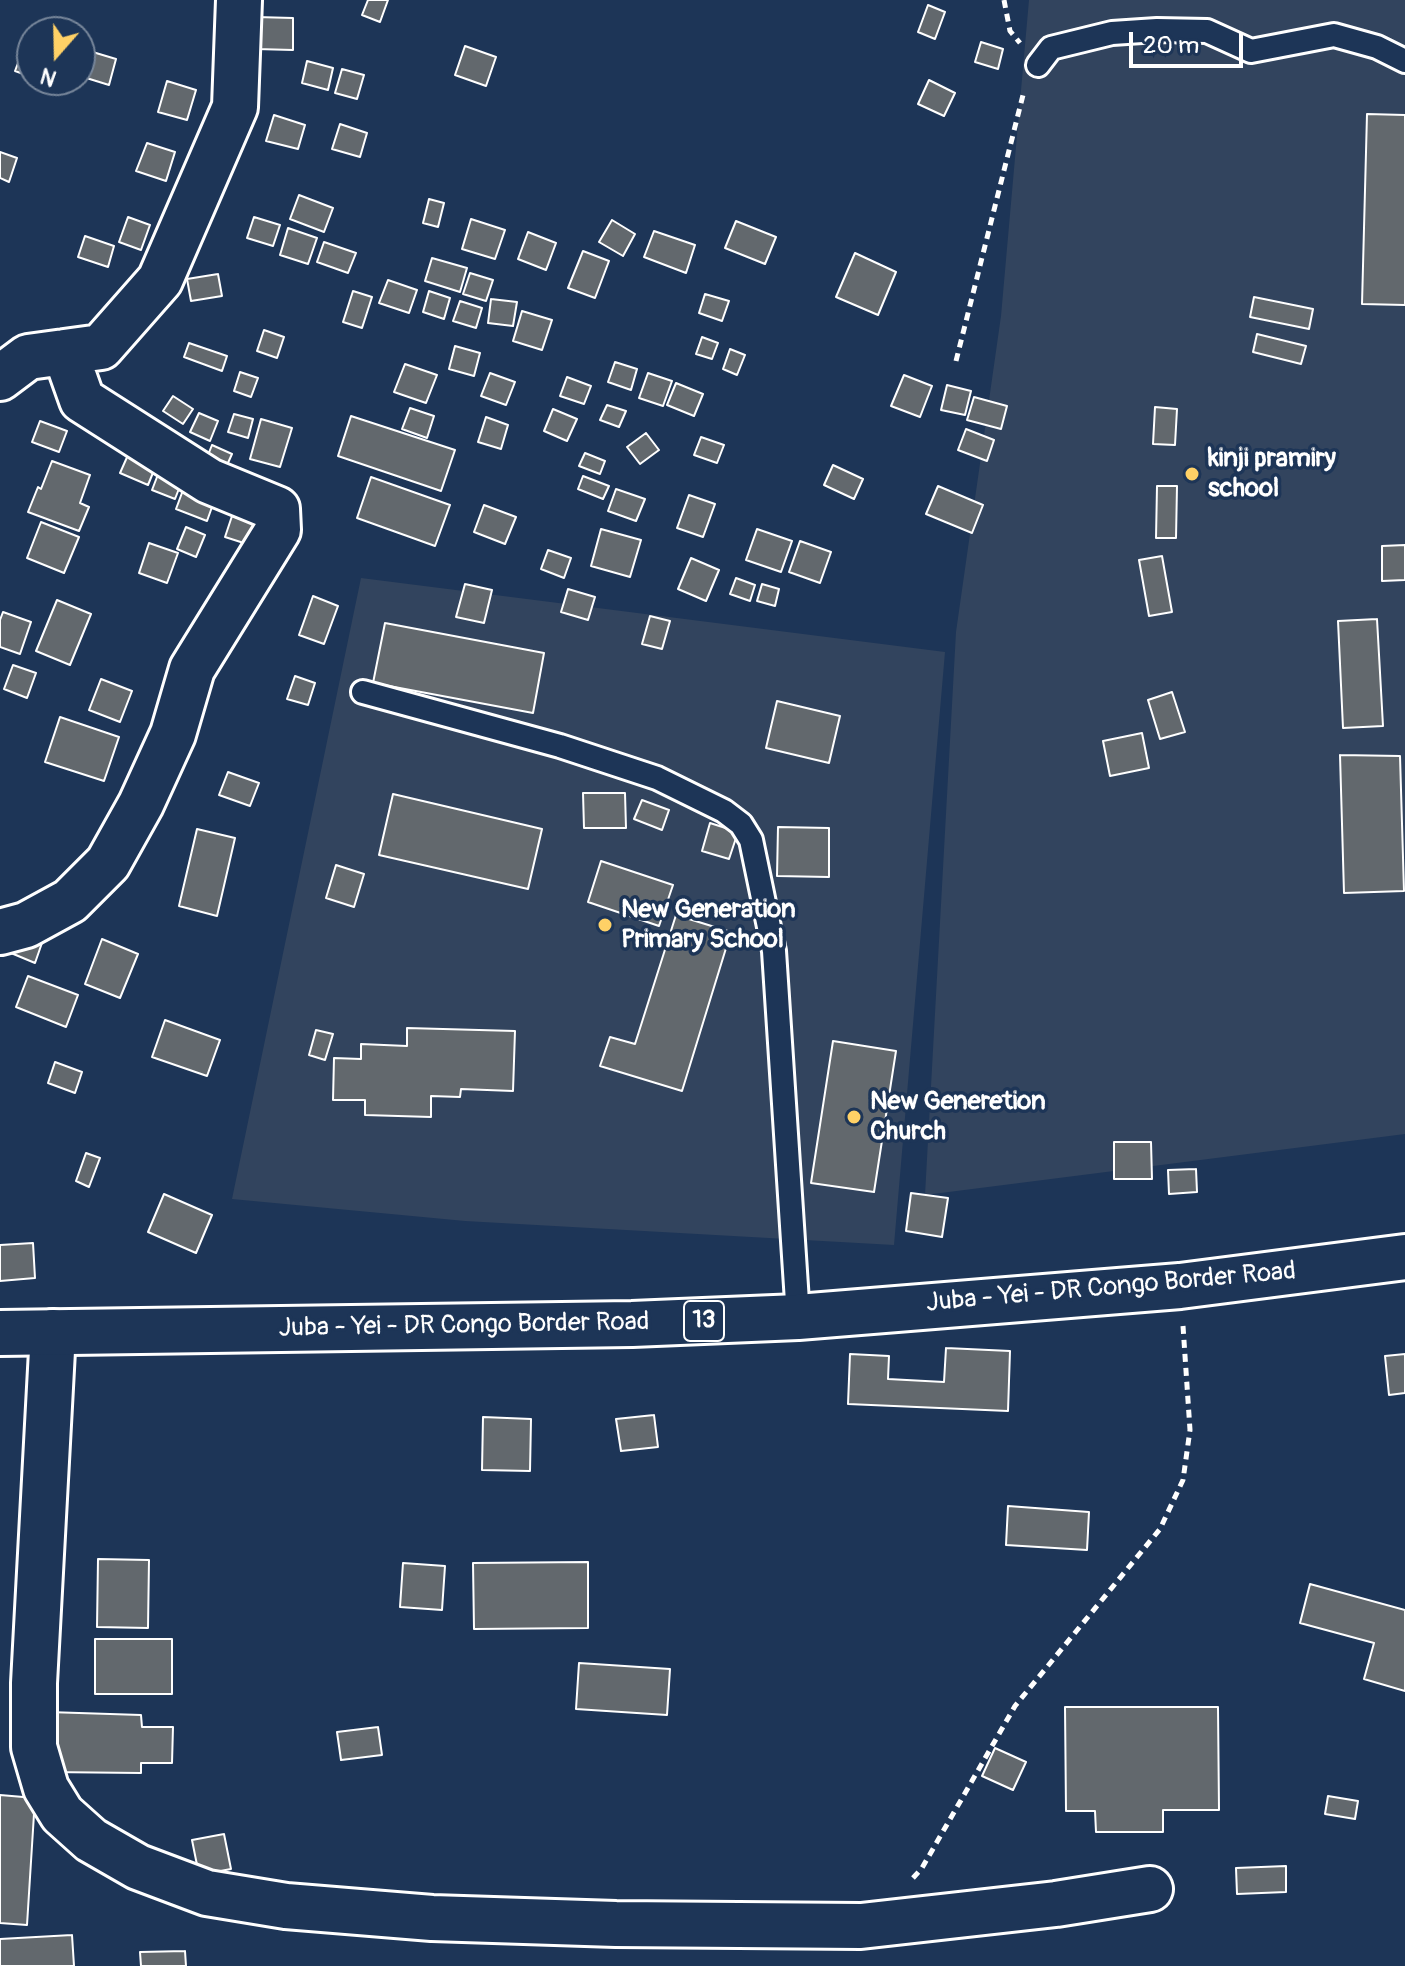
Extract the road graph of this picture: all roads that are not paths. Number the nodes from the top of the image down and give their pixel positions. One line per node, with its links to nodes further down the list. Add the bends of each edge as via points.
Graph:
1 (239, 0): 4 (street, via 235,107 160,280 101,347)
2 (1405, 61): 3 (lane, via 1334,35 1251,51 1207,31 1157,30 1112,33 1051,48)
3 (1038, 65)
4 (65, 352): 5 (street, via 28,357); 7 (street, via 82,400 209,481 277,509 278,530 192,669 173,734 108,863 70,901 26,925)
5 (0, 378)
6 (363, 692): 9 (lane, via 657,778 741,824 751,840 774,951)
7 (0, 932)
8 (1405, 1257): 9 (street, Juba - Yei - DR Congo Border Road / 13, via 1180,1286)
9 (798, 1317): 10 (street, Juba - Yei - DR Congo Border Road / 13)
10 (53, 1332): 11 (street, Juba - Yei - DR Congo Border Road / 13); 12 (street, via 34,1747 46,1788 62,1814 91,1840 138,1867 207,1893 286,1906 432,1918 616,1924 861,1926)
11 (0, 1333)
12 (1150, 1889)

